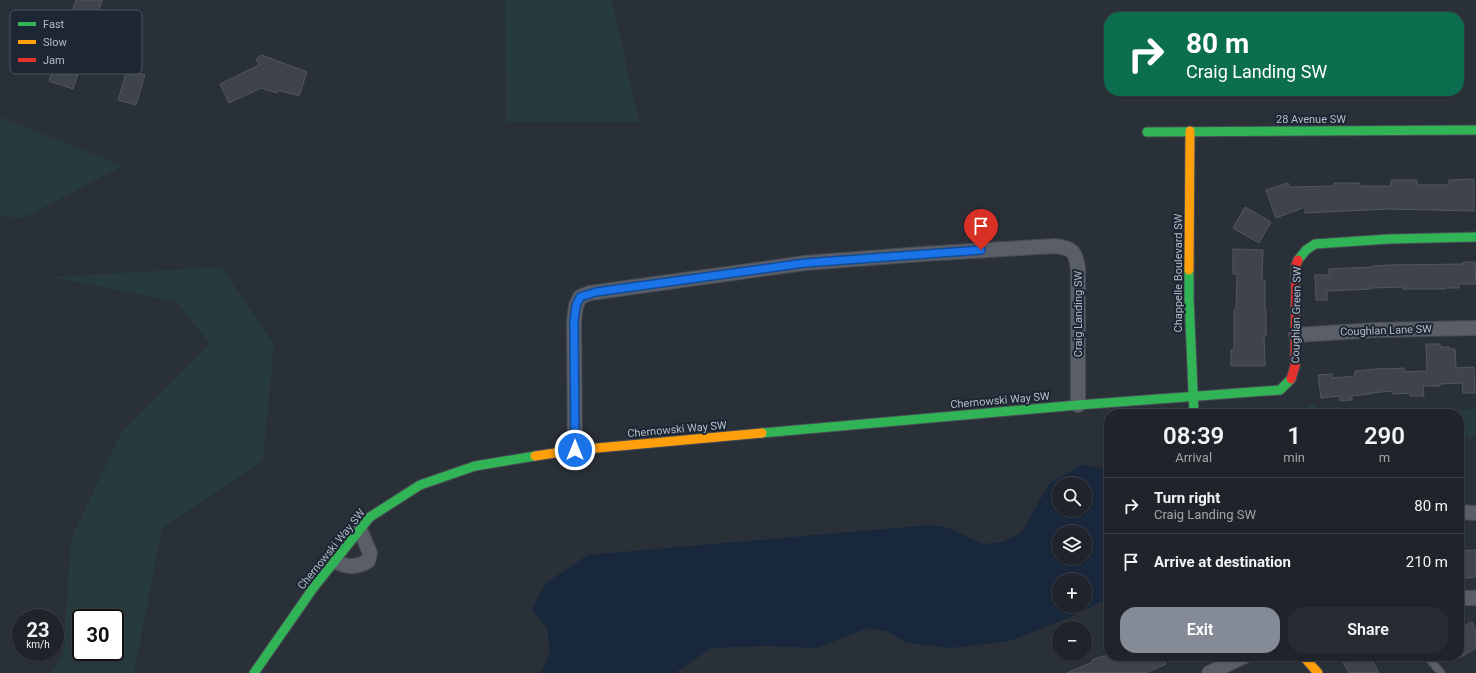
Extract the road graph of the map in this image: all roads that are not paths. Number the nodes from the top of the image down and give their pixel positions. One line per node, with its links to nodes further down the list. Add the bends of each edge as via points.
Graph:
1 (1476, 130): 2 (street, 28 Avenue SW)
2 (1190, 131): 3 (street, 28 Avenue SW); 7 (street, Chappelle Boulevard SW, via 1189,298)
3 (1147, 132)
4 (1476, 237): 6 (street, Coughlan Green SW, via 1381,239 1315,244 1306,249 1296,265)
5 (1476, 328): 6 (street, Coughlan Lane SW)
6 (1296, 335): 7 (street, Coughlan Green SW, via 1294,375 1280,390)
7 (1193, 396): 8 (street, Chernowski Way SW); 9 (street, Chappelle Boulevard SW)
8 (1078, 405): 10 (street, Chernowski Way SW); 10 (street, Craig Landing SW, via 1078,269 1077,257 1072,250 1055,246 805,263 596,292 580,297 574,321)
9 (1194, 409)
10 (575, 450): 13 (street, Chernowski Way SW, via 475,466 420,485 370,517)
11 (1464, 512): 12 (street)
12 (1476, 513)
13 (360, 530): 14 (street, Chernowski Way SW); 14 (street, via 370,553 368,561 352,567)
14 (336, 562): 20 (street, Chernowski Way SW, via 314,587)
15 (1464, 598): 16 (street)
16 (1476, 598)
17 (1234, 661): 21 (street)
18 (1307, 661): 22 (street)
19 (1431, 661): 23 (lane)
20 (254, 673)
21 (1209, 673)
22 (1318, 673)
23 (1441, 673)

